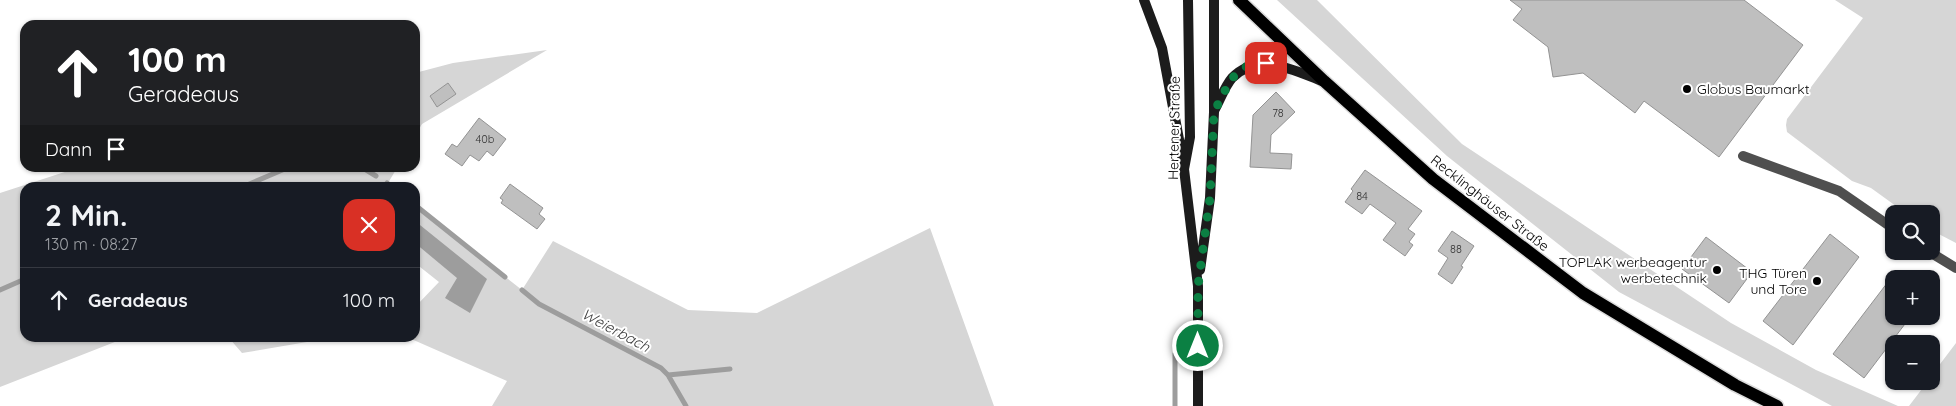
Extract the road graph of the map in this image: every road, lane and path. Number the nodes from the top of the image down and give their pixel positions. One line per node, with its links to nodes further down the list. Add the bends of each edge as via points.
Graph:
1 (1144, 0): 8 (main road, via 1162,48)
2 (1188, 0): 8 (main road, Hertener Straße, via 1190,137)
3 (1214, 0): 6 (main road, Hertener Straße)
4 (1239, 0): 5 (main road, Recklinghäuser Straße)
5 (1324, 81): 6 (main road, via 1266,63 1247,66 1231,79); 14 (main road, Recklinghäuser Straße, via 1433,179 1583,293 1735,385)
6 (1214, 112): 12 (main road, Hertener Straße, via 1210,198)
7 (1743, 156): 9 (street, via 1839,191)
8 (1184, 169): 12 (main road, Hertener Straße)
9 (1885, 223)
10 (1940, 258): 11 (street)
11 (1956, 268)
12 (1198, 286): 13 (main road, Hertener Straße)
13 (1198, 406)
14 (1777, 406)

